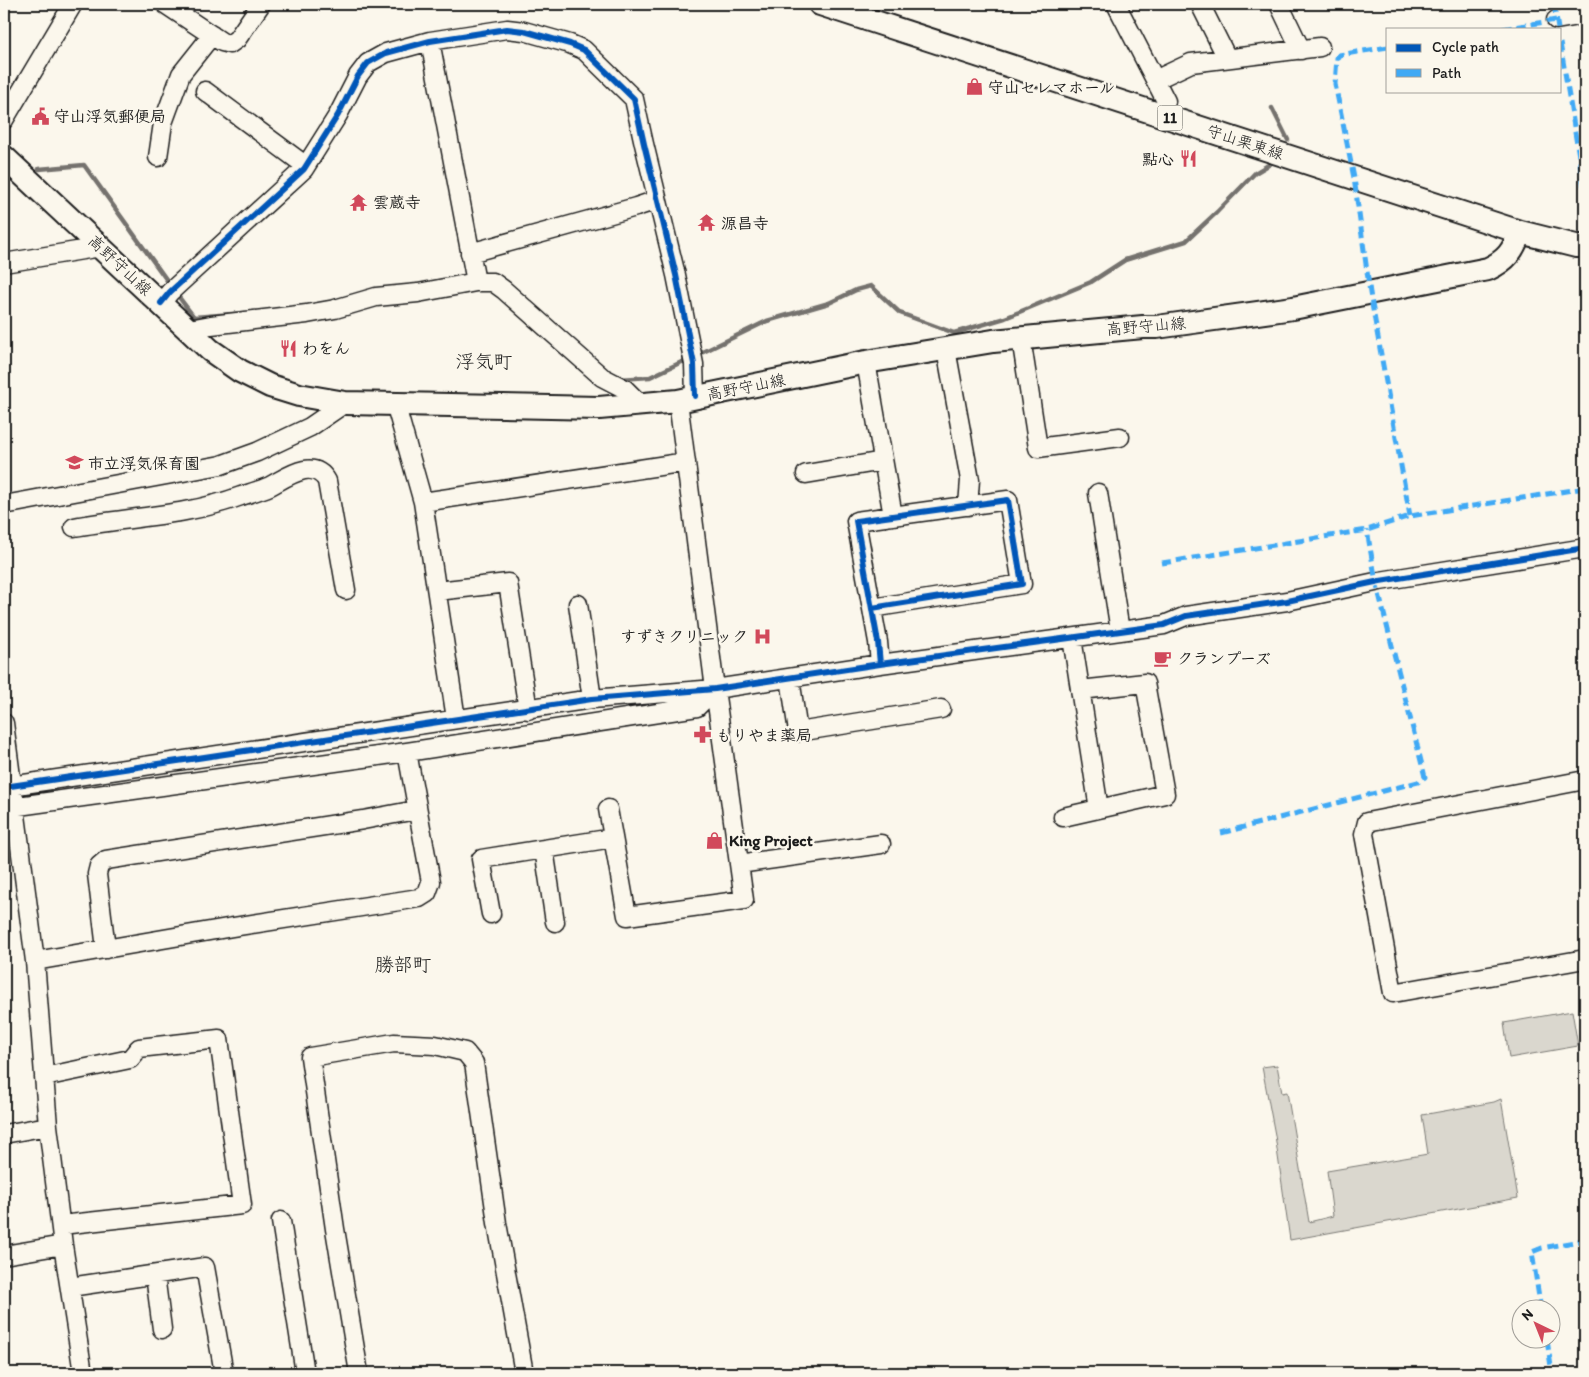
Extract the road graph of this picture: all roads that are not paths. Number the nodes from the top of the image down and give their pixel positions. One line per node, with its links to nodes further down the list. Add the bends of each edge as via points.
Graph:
1 (73, 4): 18 (street)
2 (165, 4): 10 (street)
3 (261, 4): 10 (street, via 230,44)
4 (820, 4): 17 (main road, 守山栗東線 / 11)
5 (1116, 4): 15 (street)
6 (1200, 4): 14 (street)
7 (1278, 4): 13 (street)
8 (1585, 15): 9 (street)
9 (1556, 20)
10 (212, 35): 20 (street, via 181,74 163,123)
11 (430, 41): 21 (street, via 386,53 368,63); 22 (street, via 508,29 584,50 634,99); 27 (street)
12 (1320, 47): 13 (street)
13 (1301, 50): 14 (street)
14 (1227, 58): 15 (street, via 1191,63)
15 (1155, 80): 17 (street, via 1166,101)
16 (205, 91): 21 (street)
17 (1163, 116): 23 (main road, 守山栗東線 / 11)
18 (4, 120)
19 (4, 157): 25 (main road, 高野守山線)
20 (158, 157)
21 (306, 166): 28 (street)
22 (657, 200): 27 (street); 33 (street, via 694,364)
23 (1520, 232): 24 (main road, 守山栗東線 / 11); 30 (main road, 高野守山線, via 1513,250 1488,269 1293,308 1206,321)
24 (1585, 246)
25 (101, 247): 26 (street); 28 (main road, 高野守山線)
26 (4, 263)
27 (473, 271): 29 (street, via 418,293 376,297 307,314); 36 (street, via 504,290 602,377 625,389)
28 (170, 294): 29 (main road, 高野守山線)
29 (189, 329): 34 (main road, 高野守山線, via 210,350 262,383 299,395)
30 (1021, 338): 31 (main road, 高野守山線); 37 (street, via 1038,448)
31 (946, 349): 32 (main road, 高野守山線); 44 (street, via 970,480)
32 (866, 362): 33 (main road, 高野守山線); 38 (street)
33 (687, 398): 36 (main road, 高野守山線); 39 (street)
34 (345, 403): 35 (main road, 高野守山線); 43 (street, via 310,427 221,465)
35 (394, 403): 36 (main road, 高野守山線, via 583,408); 42 (street)
36 (640, 404)
37 (1120, 437)
38 (883, 460): 40 (street); 45 (street)
39 (686, 462): 42 (street); 56 (street)
40 (806, 474)
41 (1098, 493): 52 (street)
42 (423, 502): 49 (street)
43 (4, 505)
44 (968, 506): 45 (street); 51 (street, via 1008,500 1022,584)
45 (893, 516): 51 (street, via 856,521)
46 (74, 527): 48 (street, via 222,503 306,469 314,470 323,474 327,481)
47 (1585, 548): 52 (street, via 1380,581)
48 (346, 590)
49 (437, 592): 60 (street, via 508,583); 61 (street)
50 (578, 604): 58 (street)
51 (872, 608): 54 (street)
52 (1120, 631): 53 (street)
53 (1072, 638): 54 (street); 57 (street)
54 (880, 664): 55 (street)
55 (790, 678): 56 (street); 59 (street, via 798,732)
56 (715, 689): 58 (street); 63 (street, via 698,706); 75 (street)
57 (1080, 690): 70 (street); 70 (street, via 1145,683 1165,794)
58 (592, 699): 60 (street)
59 (941, 709)
60 (528, 710): 61 (street)
61 (450, 720): 63 (street); 66 (street)
62 (4, 723): 66 (street)
63 (448, 745): 64 (street)
64 (407, 752): 67 (street); 69 (street)
65 (1585, 780): 79 (street, via 1367,822 1364,834 1393,993)
66 (8, 787): 67 (street)
67 (10, 807): 80 (street)
68 (608, 809): 72 (street)
69 (416, 810): 78 (street, via 106,860 99,866 97,874); 78 (street, via 431,882 427,894 419,898)
70 (1099, 810): 71 (street)
71 (1062, 817)
72 (613, 838): 74 (street); 75 (street, via 627,916 744,900)
73 (881, 844): 75 (street)
74 (544, 849): 76 (street, via 481,859); 77 (street)
75 (739, 864)
76 (491, 914)
77 (555, 922)
78 (106, 949): 80 (street)
79 (1585, 959)
80 (34, 961): 81 (street)
81 (44, 1077): 82 (street); 85 (street, via 130,1059 139,1048 219,1039 242,1205)
82 (48, 1126): 83 (street); 85 (street)
83 (4, 1134)
84 (281, 1221): 93 (street)
85 (61, 1225): 86 (street)
86 (64, 1246): 87 (street); 89 (street)
87 (4, 1255)
88 (155, 1275): 89 (street); 90 (street); 92 (street, via 205,1267)
89 (70, 1287): 91 (street)
90 (162, 1329)
91 (83, 1373)
92 (224, 1373)
93 (305, 1373)
94 (359, 1373): 95 (street, via 310,1057 394,1043 435,1045 465,1052 474,1063 496,1222)
95 (524, 1373)

